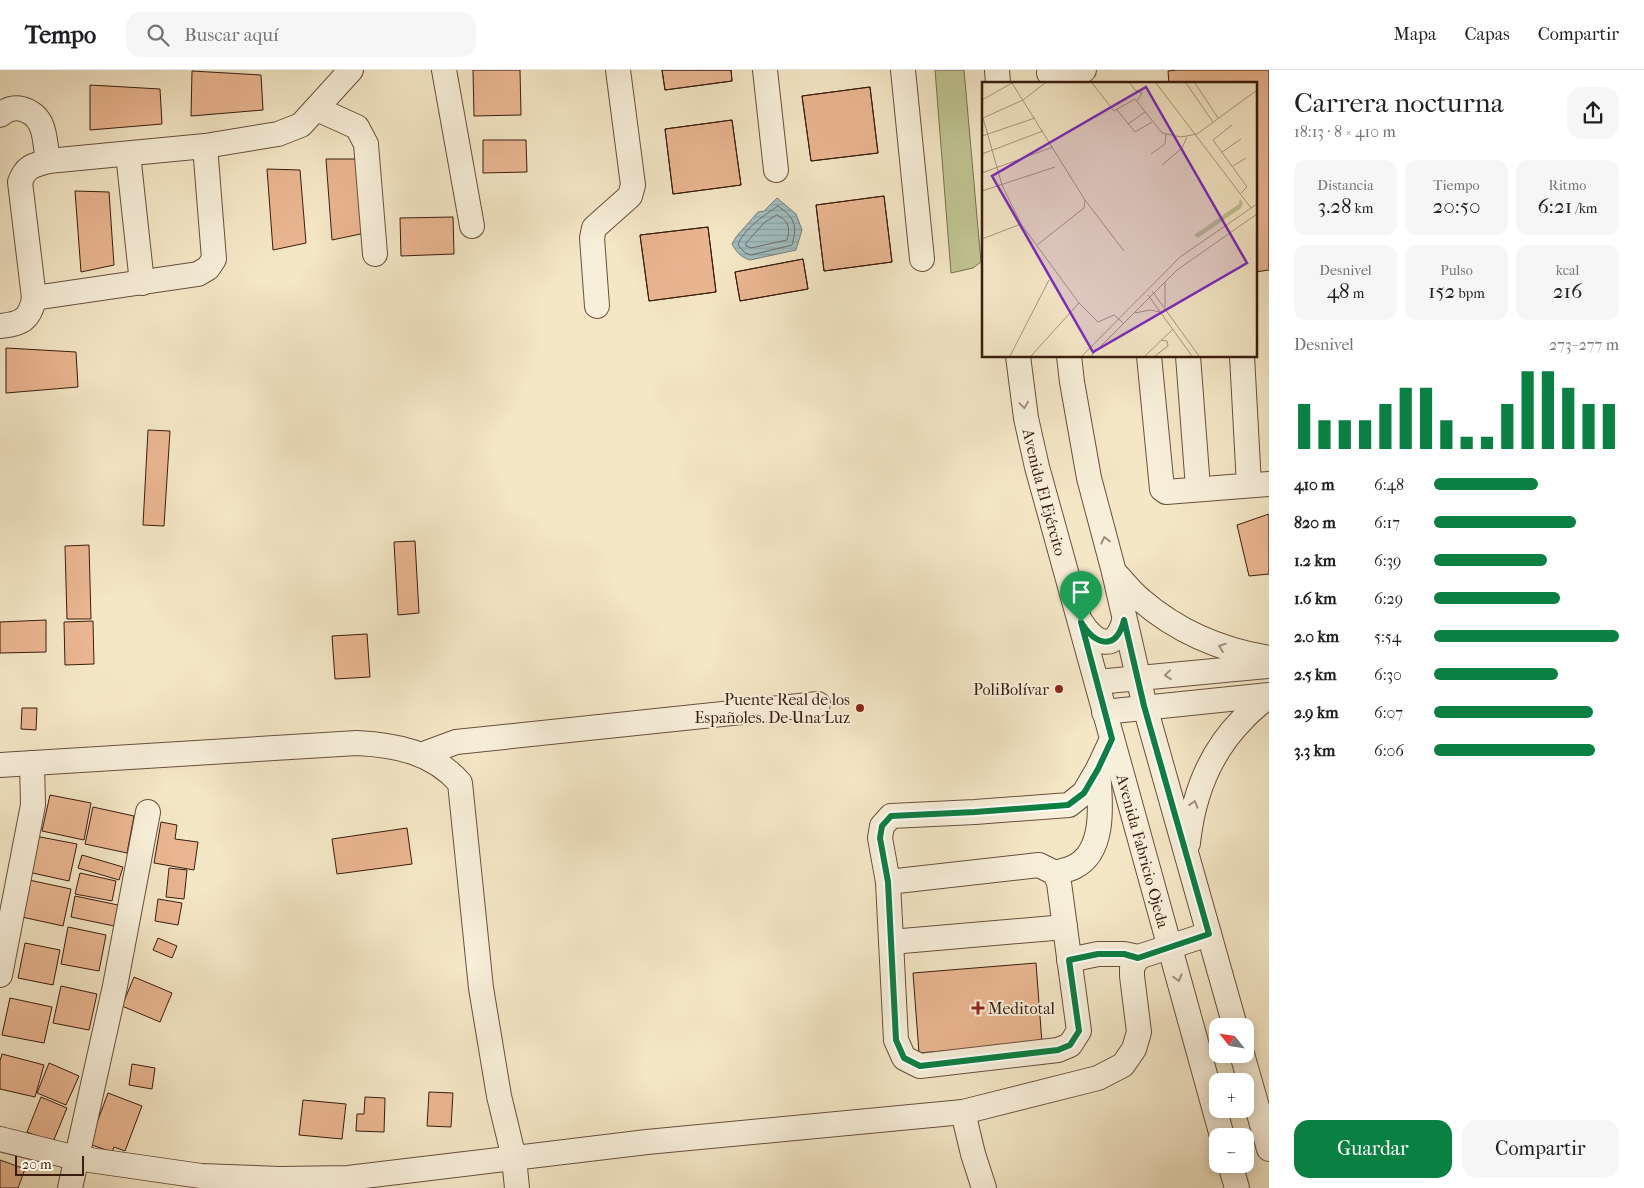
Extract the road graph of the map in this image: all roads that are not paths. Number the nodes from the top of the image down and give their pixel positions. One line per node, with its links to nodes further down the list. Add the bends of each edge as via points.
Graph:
1 (351, 70): 8 (street)
2 (444, 70): 14 (street)
3 (618, 70): 19 (street, via 633,185 630,196 594,228)
4 (765, 70): 13 (street)
5 (903, 70): 16 (street)
6 (1084, 70): 7 (street)
7 (1050, 76)
8 (317, 109): 10 (street, via 301,125 278,134); 15 (street, via 357,127 366,144)
9 (0, 115): 12 (street, via 17,108 31,111 41,120)
10 (205, 146): 11 (street); 17 (street, via 214,258 208,268 198,274)
11 (128, 154): 12 (street); 17 (street)
12 (48, 161): 18 (street, via 29,167 20,182)
13 (776, 170)
14 (472, 226)
15 (375, 254)
16 (922, 259)
17 (142, 283): 18 (street)
18 (34, 298): 20 (street, via 26,319)
19 (596, 306)
20 (0, 326)
21 (1018, 358): 30 (street, Avenida El Ejército, one-way to 30, via 1036,467)
22 (1069, 358): 28 (street, one-way to 22, via 1090,478)
23 (1149, 358): 27 (street, via 1162,489 1166,492)
24 (1188, 358): 27 (street)
25 (1242, 358): 26 (street)
26 (1259, 484): 27 (street)
27 (1198, 488)
28 (1114, 572): 29 (street); 31 (street, one-way to 28, via 1204,641 1140,600)
29 (1124, 620): 30 (street, via 1116,638 1106,642 1095,639); 33 (street)
30 (1081, 622): 34 (street, Avenida El Ejército)
31 (1269, 658)
32 (1269, 666): 33 (street, one-way to 33)
33 (1138, 678): 34 (street); 37 (street)
34 (1097, 682): 38 (street, Avenida El Ejército)
35 (1269, 696): 37 (street); 45 (street, one-way to 35, via 1191,815 1210,764 1242,719)
36 (818, 704): 40 (street, via 456,742)
37 (1144, 706): 38 (street); 45 (street)
38 (1104, 712): 39 (street, Avenida Fabricio Ojeda)
39 (1112, 739): 43 (street); 51 (street, Avenida Fabricio Ojeda)
40 (421, 755): 41 (street, via 386,745 357,743); 62 (street, via 449,771 460,783 482,998 499,1096)
41 (32, 763): 42 (street); 54 (street, via 33,805)
42 (0, 765)
43 (1098, 769): 46 (street, via 1099,832 1088,856 1074,867); 47 (street, via 1084,793 1068,805 891,816 882,826 880,838)
44 (148, 812): 61 (street, via 115,986)
45 (1186, 852): 49 (street)
46 (1055, 873): 47 (street, via 1039,865); 48 (street)
47 (888, 882): 50 (street)
48 (1065, 927): 50 (street); 53 (street)
49 (1209, 934): 51 (street); 55 (street)
50 (891, 942): 53 (street, via 896,1040 904,1058 920,1066 1058,1050 1070,1045 1079,1031)
51 (1169, 947): 52 (street); 58 (street, Avenida Fabricio Ojeda, one-way to 58)
52 (1138, 958): 53 (street, via 1124,954 1098,954); 57 (street, via 1132,968 1132,976 1139,1032 1134,1049 1123,1065 1098,1078)
53 (1069, 960)
54 (0, 975)
55 (1232, 1018)
56 (1245, 1063): 60 (street)
57 (963, 1112): 62 (street); 67 (street)
58 (1220, 1128)
59 (0, 1139): 61 (street)
60 (1269, 1149)
61 (76, 1158): 64 (street, via 201,1176); 65 (street)
62 (514, 1158): 64 (street); 66 (street)
63 (1232, 1173): 68 (street)
64 (347, 1183)
65 (70, 1188)
66 (517, 1188)
67 (984, 1188)
68 (1236, 1188)

